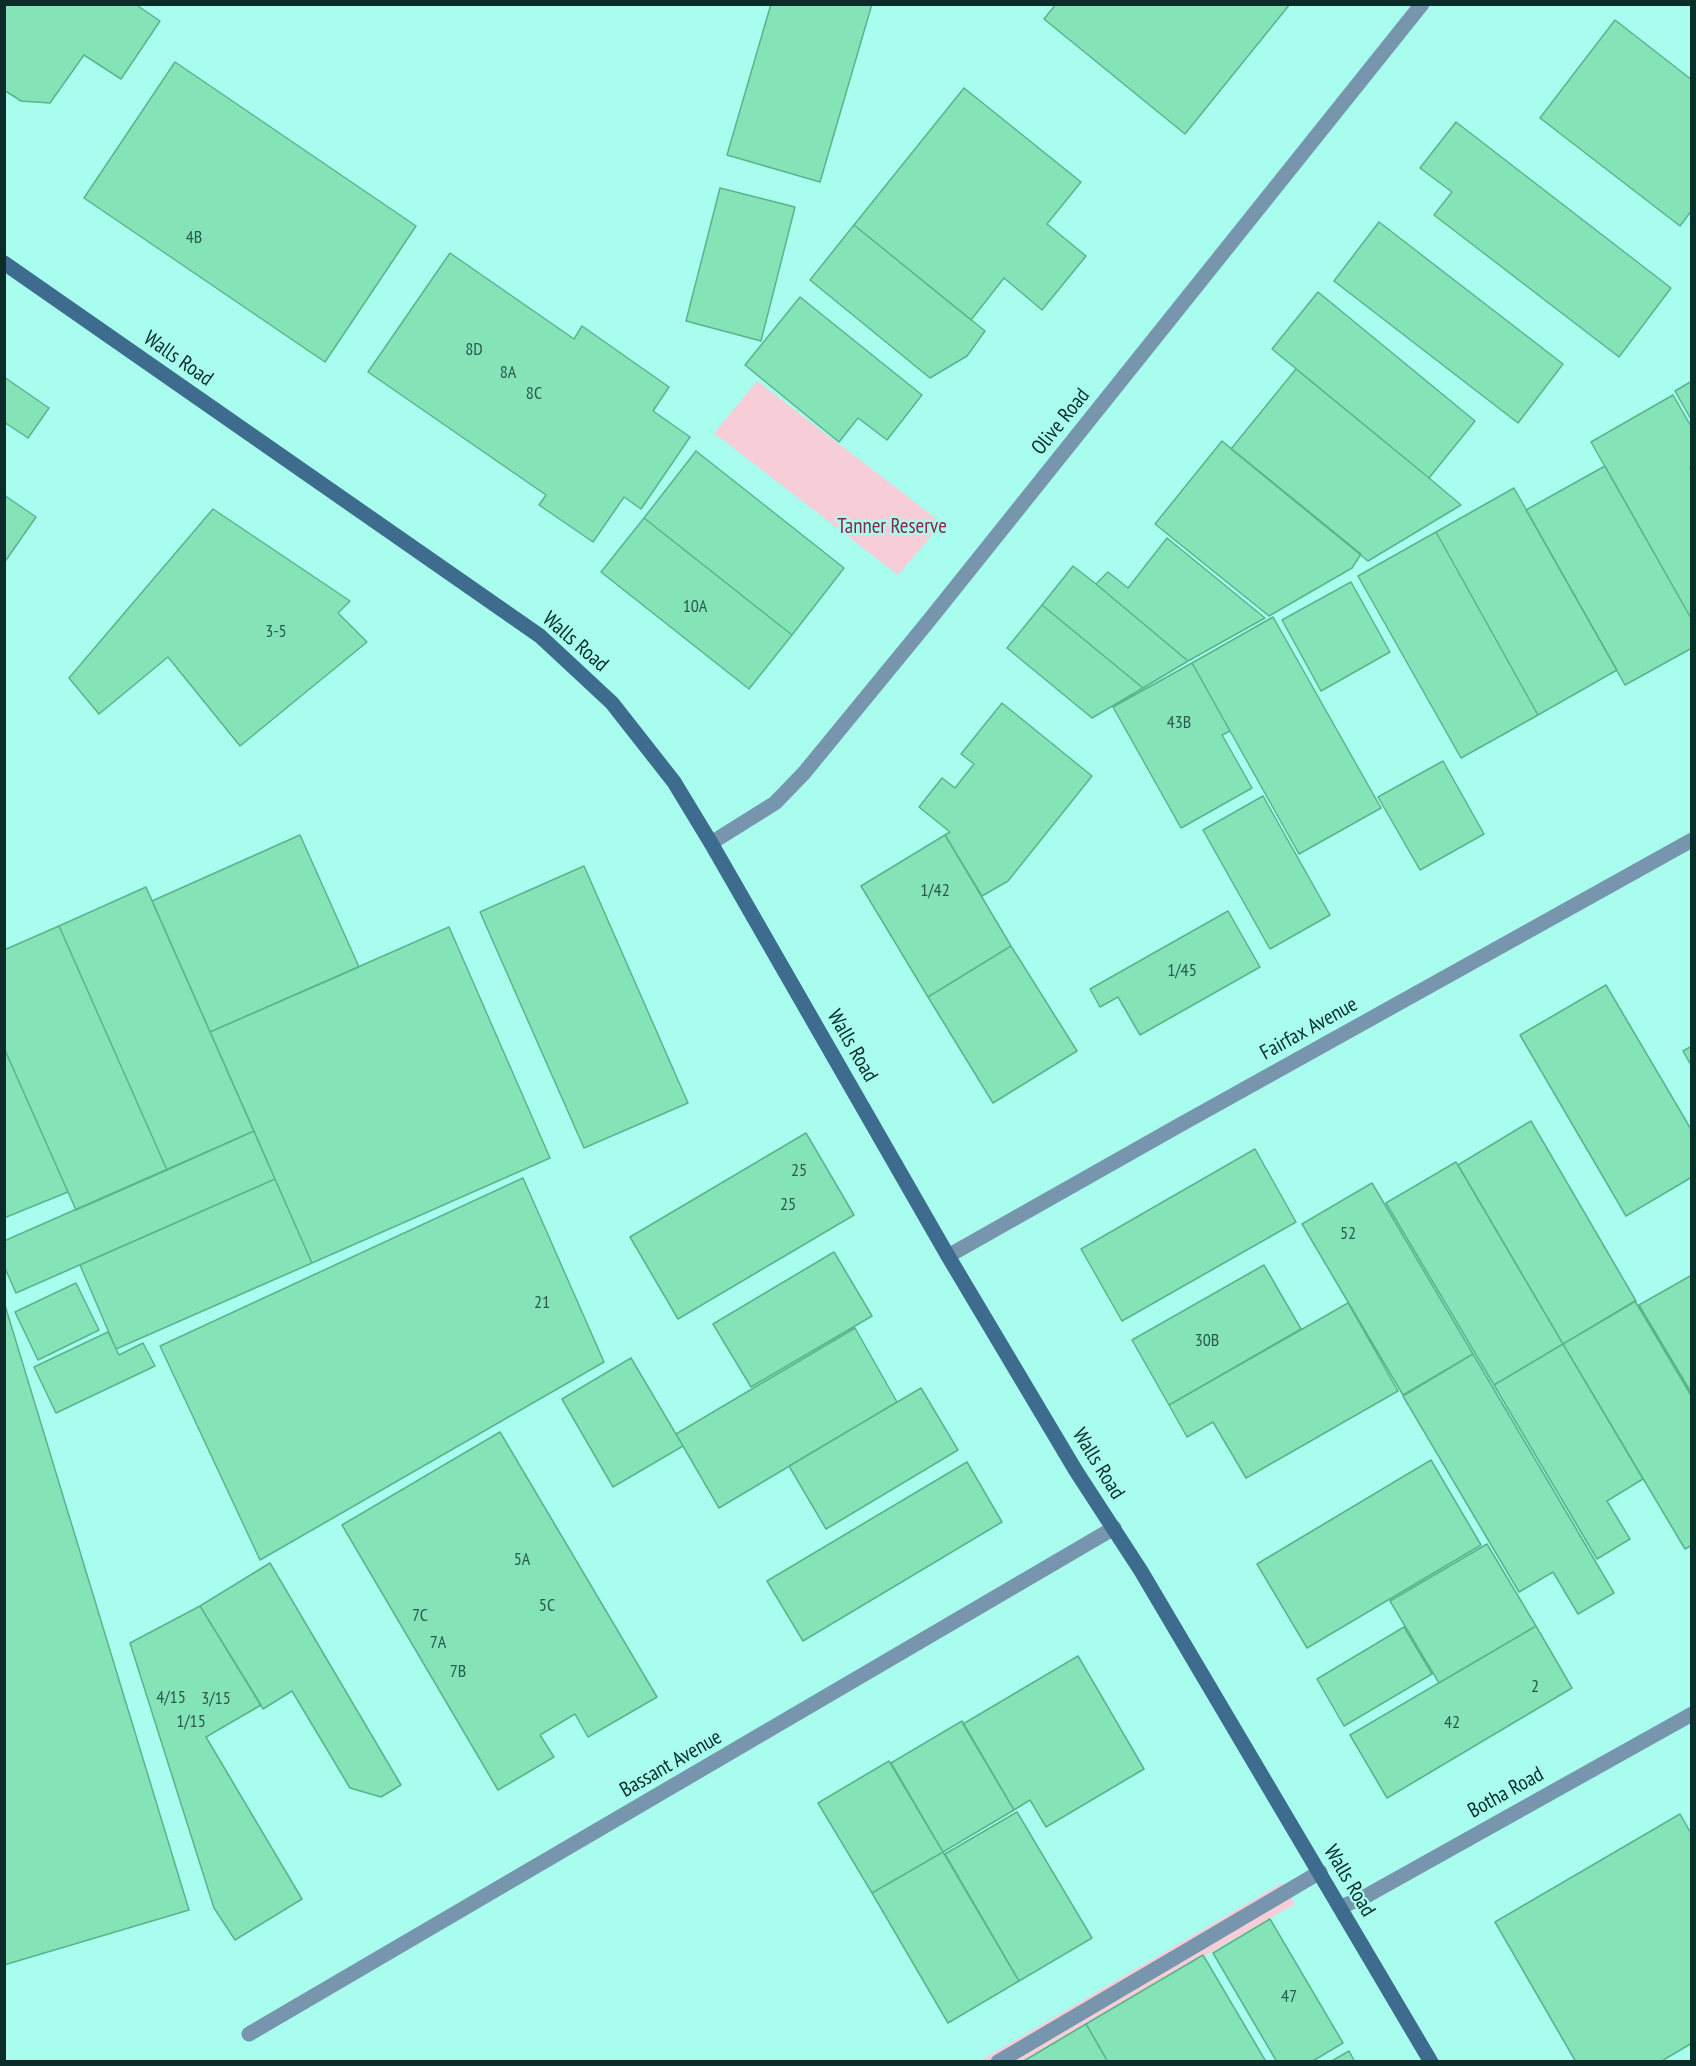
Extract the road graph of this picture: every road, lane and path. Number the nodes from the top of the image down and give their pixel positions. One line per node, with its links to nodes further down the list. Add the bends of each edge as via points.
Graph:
1 (1422, 4): 4 (street, Olive Road, via 804,773 775,803)
2 (4, 263): 4 (main road, Walls Road, via 540,636 612,703 674,782)
3 (1692, 840): 5 (street, Fairfax Avenue)
4 (711, 843): 5 (main road, Walls Road)
5 (948, 1256): 6 (main road, Walls Road)
6 (1113, 1528): 8 (main road, Walls Road); 10 (street, Bassant Avenue)
7 (1692, 1714): 9 (street, Botha Road)
8 (1320, 1872): 9 (main road, Walls Road); 11 (street)
9 (1341, 1907): 12 (main road, Walls Road)
10 (249, 2034)
11 (998, 2061)
12 (1431, 2061)

